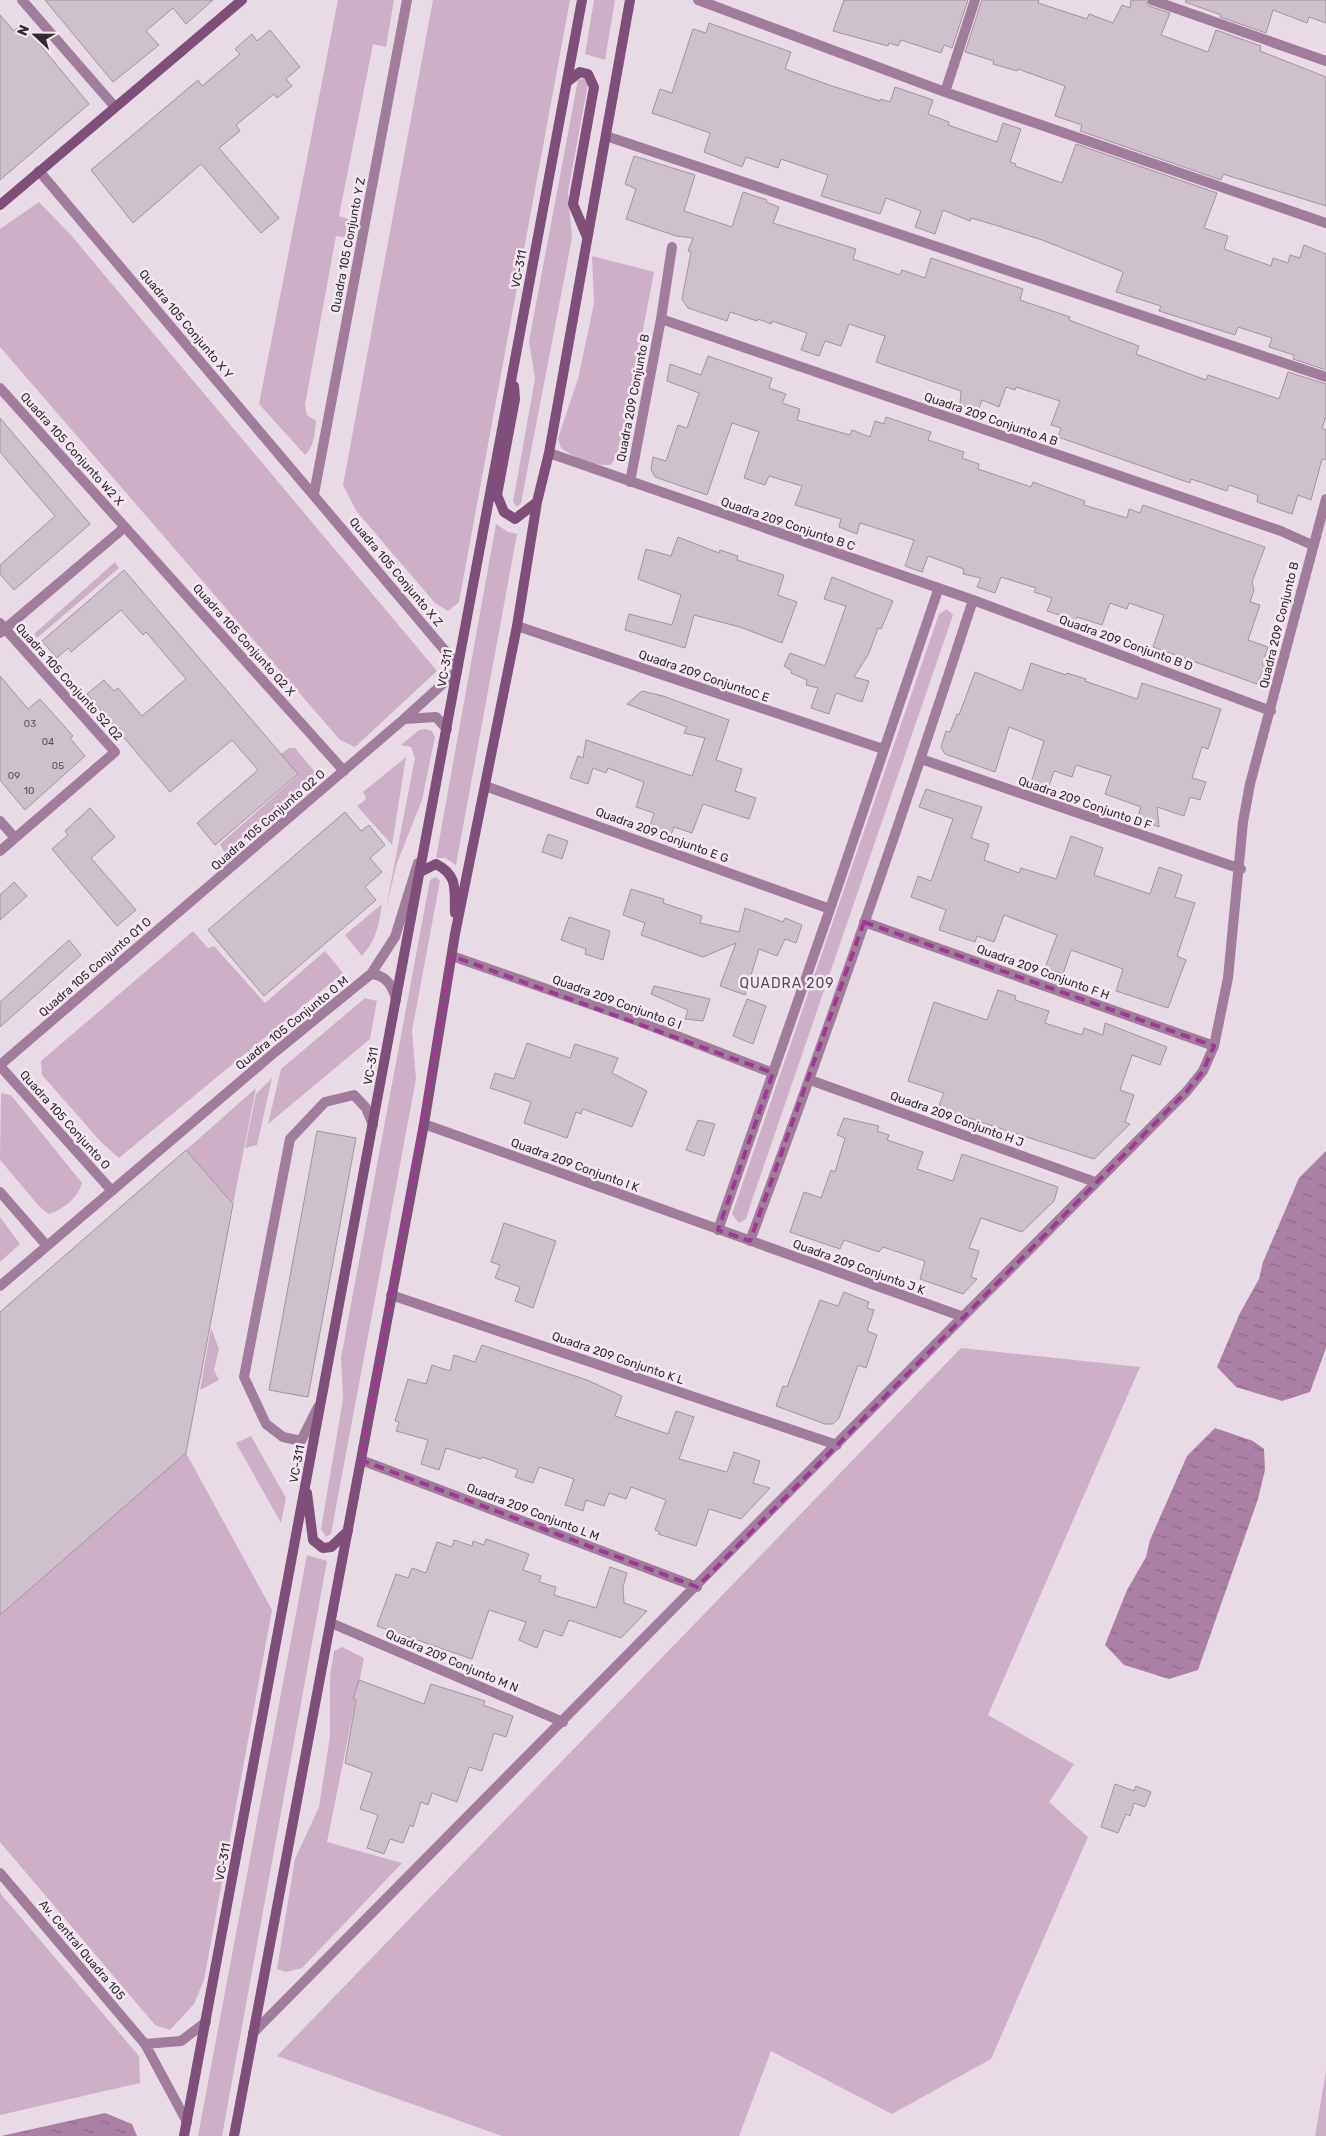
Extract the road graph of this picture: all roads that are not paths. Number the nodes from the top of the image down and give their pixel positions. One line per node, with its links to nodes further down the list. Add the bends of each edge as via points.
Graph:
1 (22, 0): 12 (street)
2 (407, 0): 25 (street, Quadra 105 Conjunto Y Z)
3 (582, 0): 10 (main road, VC-311)
4 (630, 0): 13 (main road)
5 (698, 0): 11 (street)
6 (975, 0): 11 (street)
7 (1152, 0): 9 (street)
8 (235, 2): 12 (main road)
9 (1326, 61)
10 (567, 82): 17 (main road, via 580,72 588,74 594,88 574,204); 20 (main road, VC-311)
11 (945, 92): 16 (street)
12 (115, 107): 14 (main road)
13 (606, 136): 17 (main road); 21 (street)
14 (40, 171): 15 (main road); 25 (street, Quadra 105 Conjunto X Y)
15 (0, 204)
16 (1326, 223)
17 (587, 238): 23 (main road)
18 (672, 247): 19 (street, Quadra 209 Conjunto B)
19 (661, 319): 24 (street, Quadra 209 Conjunto B); 29 (street, Quadra 209 Conjunto A B, via 1281,530)
20 (513, 370): 27 (main road, via 515,398 497,495 504,512 516,519); 34 (main road, VC-311)
21 (1326, 377)
22 (0, 388): 28 (street, Quadra 105 Conjunto W2 X)
23 (549, 453): 24 (street, Quadra 209 Conjunto B C); 27 (main road)
24 (630, 482): 30 (street, Quadra 209 Conjunto B C)
25 (314, 494): 34 (street, Quadra 105 Conjunto X Z)
26 (1326, 499): 29 (street, Quadra 209 Conjunto B)
27 (537, 502): 32 (main road)
28 (125, 527): 33 (street); 40 (street, Quadra 105 Conjunto Q2 X)
29 (1312, 545): 35 (street, Quadra 209 Conjunto B)
30 (938, 590): 31 (street, Quadra 209 Conjunto B C); 38 (street)
31 (973, 600): 35 (street, Quadra 209 Conjunto B D); 39 (street)
32 (518, 626): 38 (street, Quadra 209 ConjuntoC E); 41 (main road)
33 (2, 629): 44 (street, Quadra 105 Conjunto S2 Q2, via 114,752)
34 (458, 669): 36 (street, Quadra 105 Conjunto Q2 O); 37 (main road, VC-311)
35 (1271, 711): 46 (street, Quadra 209 Conjunto B, via 1250,784 1243,822)
36 (406, 717): 37 (street, via 436,717); 40 (street, Quadra 105 Conjunto Q2 O)
37 (446, 729): 43 (main road, VC-311)
38 (883, 749): 49 (street)
39 (921, 759): 46 (street, Quadra 209 Conjunto D F); 50 (street)
40 (344, 771): 48 (street, Quadra 105 Conjunto Q2 O)
41 (485, 786): 49 (street, Quadra 209 Conjunto E G); 51 (main road)
42 (0, 822): 44 (street)
43 (427, 833): 47 (main road, VC-311); 53 (street, Quadra 105 Conjunto O M, via 395,937)
44 (15, 838): 45 (street)
45 (0, 851)
46 (1240, 869): 55 (street, Quadra 209 Conjunto B, via 1228,978)
47 (420, 872): 51 (main road, via 436,864 446,869 454,880); 54 (main road, VC-311)
48 (207, 888): 56 (street, Quadra 105 Conjunto Q1 O)
49 (830, 909): 57 (street)
50 (864, 922): 55 (street, Quadra 209 Conjunto F H); 58 (street)
51 (455, 934): 52 (main road)
52 (452, 956): 57 (street, Quadra 209 Conjunto G I); 59 (main road)
53 (371, 974): 54 (street, via 387,980); 62 (street, Quadra 105 Conjunto O M)
54 (396, 1000): 60 (main road, VC-311)
55 (1214, 1046): 61 (street, Quadra 209 Conjunto B, via 1203,1071 1187,1090)
56 (0, 1066): 62 (street, Quadra 105 Conjunto O)
57 (773, 1073): 64 (street)
58 (810, 1080): 61 (street, Quadra 209 Conjunto H J); 65 (street)
59 (424, 1124): 64 (street, Quadra 209 Conjunto I K); 68 (main road)
60 (373, 1125): 70 (main road, VC-311); 70 (street, via 366,1108 354,1095 325,1102 290,1139 244,1377 266,1424 283,1437 301,1441)
61 (1095, 1182): 69 (street, Quadra 209 Conjunto B)
62 (112, 1191): 66 (street, Quadra 105 Conjunto O M)
63 (0, 1192): 66 (street)
64 (718, 1230): 65 (street, Quadra 209 Conjunto I K)
65 (750, 1241): 69 (street, Quadra 209 Conjunto J K)
66 (47, 1246): 67 (street, Quadra 105 Conjunto O M)
67 (0, 1286)
68 (391, 1295): 71 (street, Quadra 209 Conjunto K L); 72 (main road)
69 (961, 1316): 71 (street, Quadra 209 Conjunto B)
70 (321, 1402): 73 (main road, VC-311)
71 (837, 1445): 75 (street, Quadra 209 Conjunto B)
72 (361, 1460): 74 (main road); 75 (street, Quadra 209 Conjunto L M)
73 (306, 1482): 74 (main road, via 313,1540 323,1548 331,1547); 79 (main road, VC-311)
74 (348, 1531): 76 (main road)
75 (697, 1587): 77 (street, Quadra 209 Conjunto B)
76 (330, 1623): 77 (street, Quadra 209 Conjunto M N); 80 (main road)
77 (563, 1722): 80 (street, Quadra 209 Conjunto B)
78 (0, 1873): 81 (street, Av. Central Quadra 105)
79 (206, 2022): 81 (street, via 181,2042); 82 (main road, VC-311)
80 (253, 2033): 84 (main road)
81 (145, 2044): 82 (street, Av. Central Quadra 105)
82 (187, 2122): 83 (main road, VC-311)
83 (184, 2136)
84 (234, 2136)

